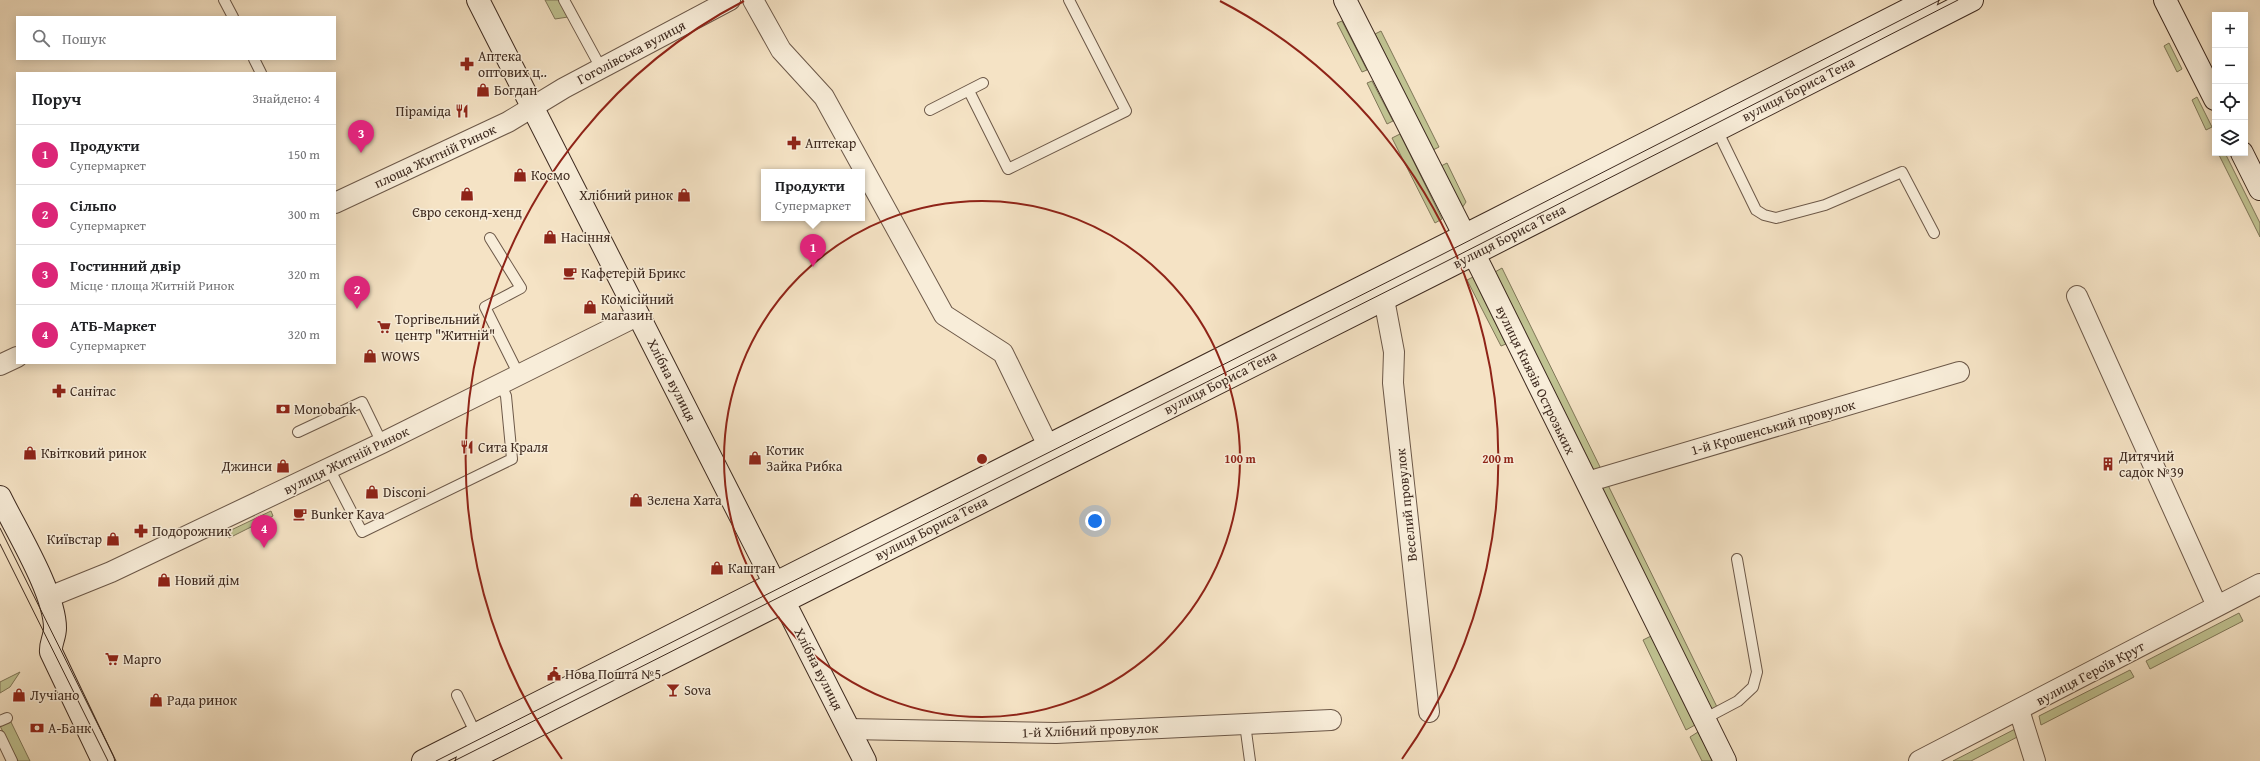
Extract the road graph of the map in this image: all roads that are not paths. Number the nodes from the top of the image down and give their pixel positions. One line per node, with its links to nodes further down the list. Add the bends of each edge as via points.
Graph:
1 (224, 0): 11 (lane)
2 (478, 0): 18 (street, Хлібна вулиця)
3 (564, 0): 13 (lane)
4 (730, 0): 13 (street, Гоголівська вулиця)
5 (753, 0): 22 (street, via 781,50 824,97)
6 (1068, 0): 16 (lane, via 1126,111 1008,169)
7 (1345, 0): 28 (street, вулиця Князів Острозьких)
8 (1927, 0): 28 (street, вулиця Бориса Тена)
9 (1972, 0): 20 (street, вулиця Бориса Тена)
10 (2165, 0): 17 (street)
11 (232, 16)
12 (254, 60): 14 (lane)
13 (601, 68): 18 (street, Гоголівська вулиця)
14 (260, 72)
15 (983, 83): 16 (lane)
16 (969, 92): 19 (lane)
17 (2212, 94)
18 (533, 105): 25 (street, площа Житній Ринок, via 508,122); 31 (street, Хлібна вулиця)
19 (930, 110)
20 (1717, 130): 26 (lane, via 1756,210 1764,215 1776,218 1825,205 1902,172); 28 (street, вулиця Бориса Тена)
21 (2244, 156): 24 (street)
22 (864, 169)
23 (865, 171): 39 (street, via 944,315 1004,353)
24 (2260, 189)
25 (336, 203)
26 (1934, 233)
27 (490, 238): 35 (lane, via 521,288 485,306)
28 (1469, 245): 30 (street, вулиця Бориса Тена); 39 (street, вулиця Бориса Тена); 41 (street, вулиця Князів Острозьких)
29 (2077, 296): 47 (street)
30 (1384, 299): 39 (street, вулиця Бориса Тена); 50 (street, Веселий провулок, via 1394,352 1393,382)
31 (639, 315): 35 (street, вулиця Житній Ринок); 45 (street, Хлібна вулиця)
32 (16, 357): 33 (street)
33 (0, 365)
34 (1960, 372): 41 (street, 1-й Крошенський провулок)
35 (519, 375): 36 (street, вулиця Житній Ринок)
36 (501, 385): 38 (street, вулиця Житній Ринок); 40 (lane, via 506,396 512,459 362,532)
37 (298, 432): 38 (lane, via 362,402)
38 (382, 443): 40 (street, вулиця Житній Ринок)
39 (1052, 454): 45 (street, вулиця Бориса Тена)
40 (329, 468): 46 (street, вулиця Житній Ринок, via 112,572)
41 (1587, 482): 51 (street, вулиця Князів Острозьких)
42 (0, 497): 46 (street)
43 (1737, 559): 51 (lane, via 1757,672 1753,687 1738,701)
44 (2260, 584): 47 (street, вулиця Героїв Крут)
45 (780, 593): 54 (street, Хлібна вулиця); 56 (street, вулиця Бориса Тена)
46 (49, 597): 58 (street, via 55,628 50,644 51,652)
47 (2217, 606): 49 (street, вулиця Героїв Крут)
48 (457, 695): 56 (lane)
49 (2019, 710): 63 (street, вулиця Героїв Крут); 64 (street)
50 (1428, 712)
51 (1704, 719): 62 (street, вулиця Князів Острозьких)
52 (1331, 720): 53 (street, 1-й Хлібний провулок)
53 (1244, 724): 54 (street, 1-й Хлібний провулок, via 1056,733); 61 (lane)
54 (849, 730): 60 (street, Хлібна вулиця)
55 (0, 736): 57 (lane)
56 (477, 749): 59 (street, вулиця Бориса Тена)
57 (12, 761)
58 (103, 761)
59 (423, 761)
60 (865, 761)
61 (1250, 761)
62 (1725, 761)
63 (1919, 761)
64 (2035, 761)

